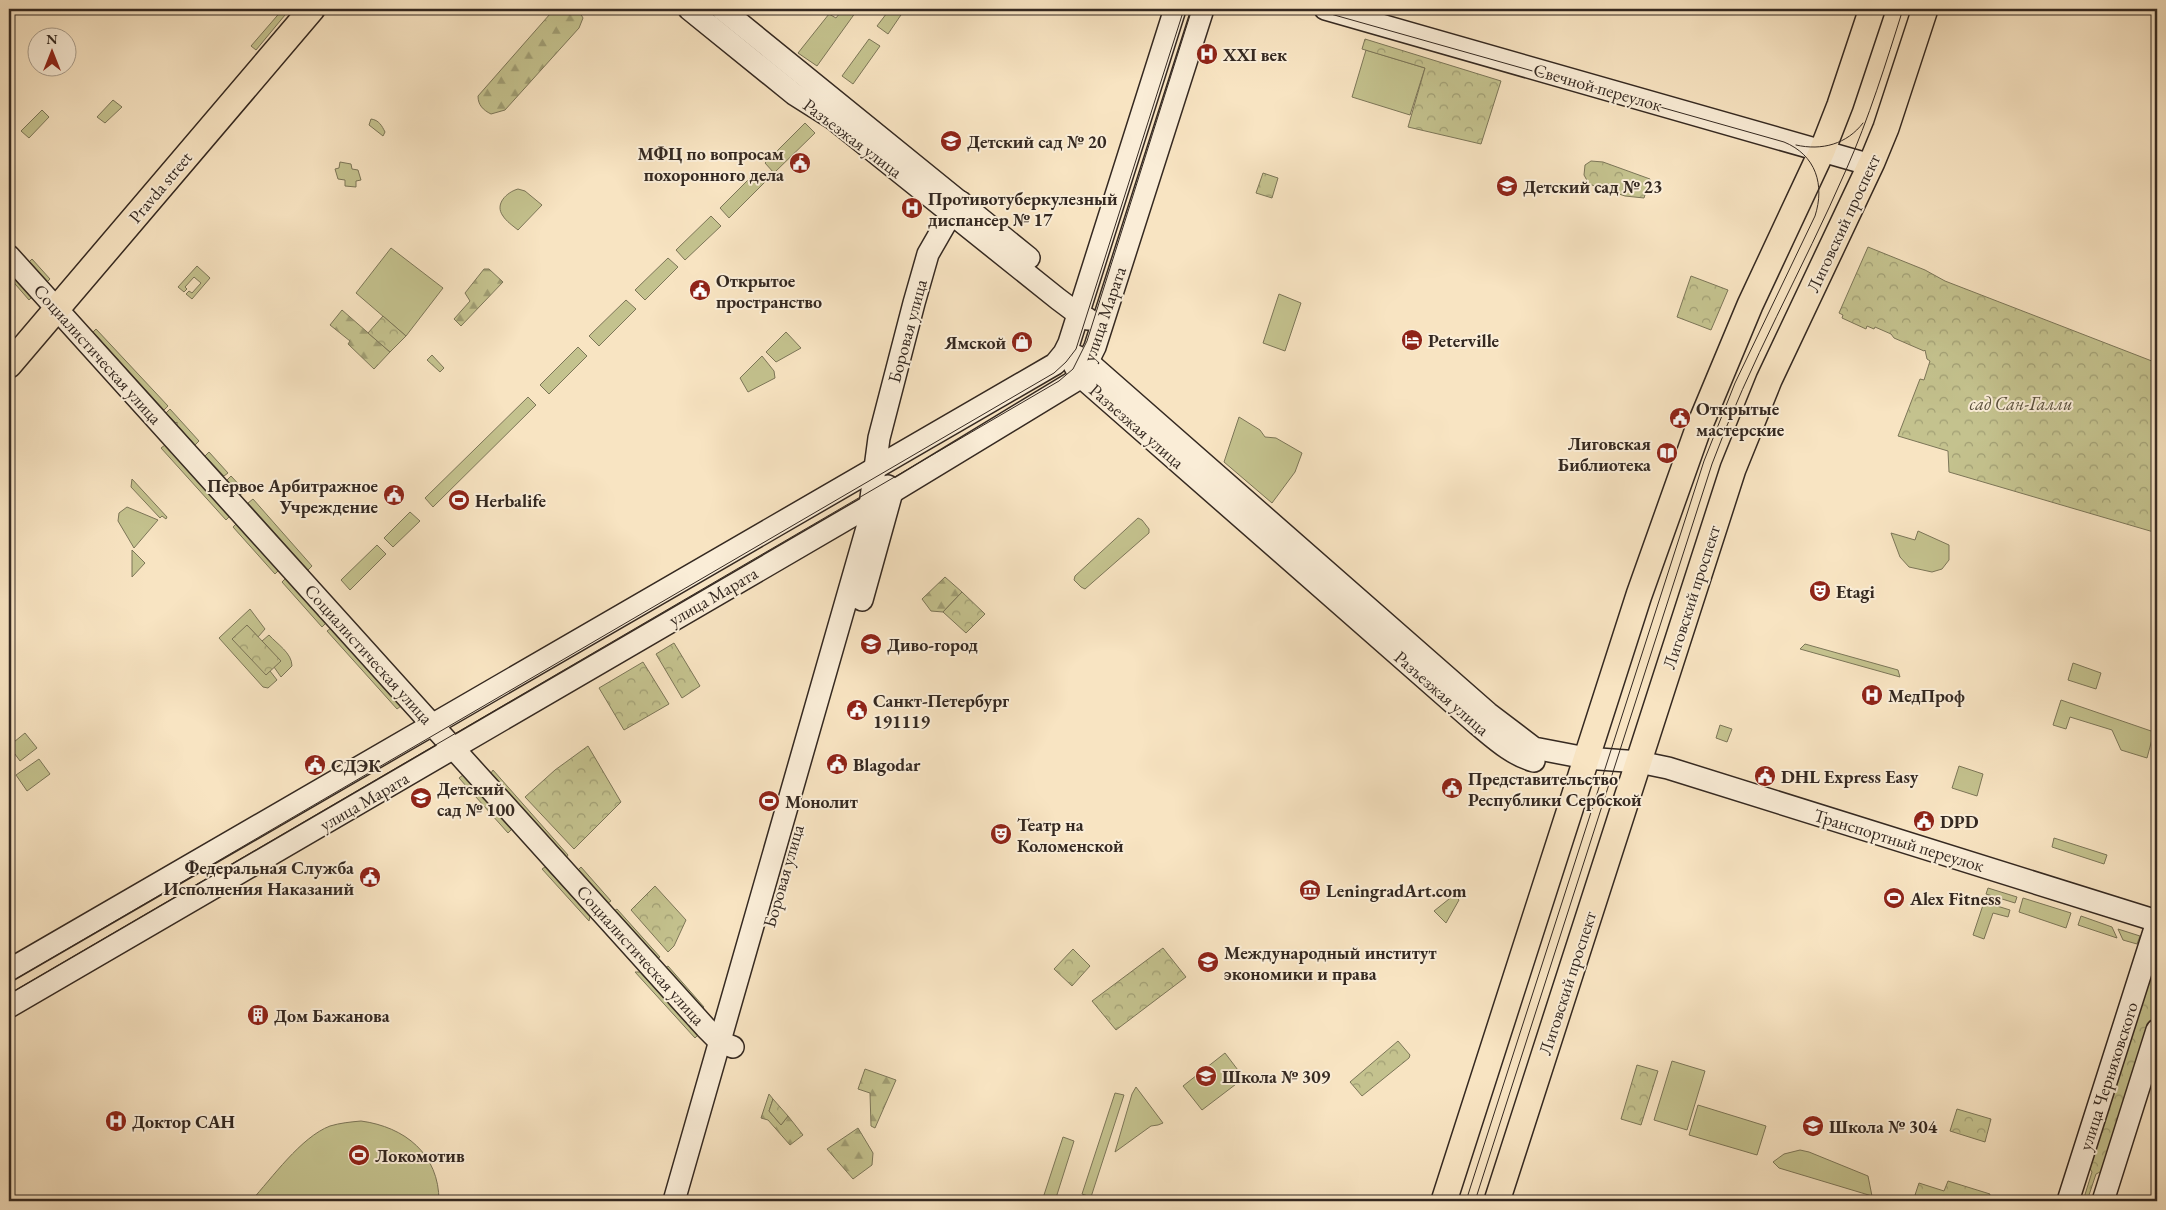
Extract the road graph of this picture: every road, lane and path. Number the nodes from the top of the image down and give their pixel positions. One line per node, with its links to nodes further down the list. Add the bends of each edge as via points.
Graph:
1 (312, 9): 14 (main road, Pravda street)
2 (689, 9): 11 (street, Разъезжая улица, via 794,94)
3 (722, 9): 11 (street, Разъезжая улица)
4 (1175, 9): 13 (street, улица Марата)
5 (1203, 9): 15 (street, улица Марата)
6 (1324, 9): 9 (street, Свечной переулок)
7 (1872, 9): 9 (main road)
8 (1925, 9): 10 (main road, Лиговский проспект)
9 (1822, 151): 10 (street, Свечной переулок); 26 (main road, via 1750,304 1697,432 1655,547)
10 (1871, 166): 25 (main road, Лиговский проспект, via 1769,380 1744,440)
11 (956, 208): 13 (street, Разъезжая улица); 19 (street, Боровая улица, via 928,254 879,438)
12 (9, 256): 14 (street, Социалистическая улица)
13 (1080, 307): 15 (street, Разъезжая улица); 16 (street, улица Марата)
14 (56, 309): 17 (main road, Pravda street); 22 (street, Социалистическая улица)
15 (1102, 326): 18 (street, улица Марата)
16 (1066, 350): 18 (street, Разъезжая улица); 19 (street, улица Марата, via 1050,367)
17 (9, 365)
18 (1084, 369): 20 (street, улица Марата, via 1065,388); 24 (street, Разъезжая улица, via 1488,712)
19 (876, 468): 20 (street); 21 (street, Боровая улица); 22 (street, улица Марата)
20 (892, 492): 21 (street, улица Марата); 31 (street, Боровая улица)
21 (871, 505): 23 (street, улица Марата); 31 (street, Боровая улица)
22 (433, 724): 23 (street, Социалистическая улица); 28 (street, улица Марата)
23 (455, 748): 29 (street, улица Марата); 31 (street, Социалистическая улица)
24 (1529, 753): 26 (street, Транспортный переулок)
25 (1639, 762): 26 (street, Транспортный переулок); 27 (street, Транспортный переулок, via 1673,769); 35 (main road, Лиговский проспект)
26 (1584, 765): 34 (main road)
27 (2157, 922): 36 (street, улица Черняховского)
28 (9, 970)
29 (9, 1007)
30 (2157, 1030): 37 (street, улица Черняховского)
31 (726, 1045): 32 (street, Боровая улица); 33 (street, Боровая улица)
32 (674, 1201)
33 (689, 1201)
34 (1444, 1201)
35 (1497, 1201)
36 (2068, 1201)
37 (2103, 1201)

